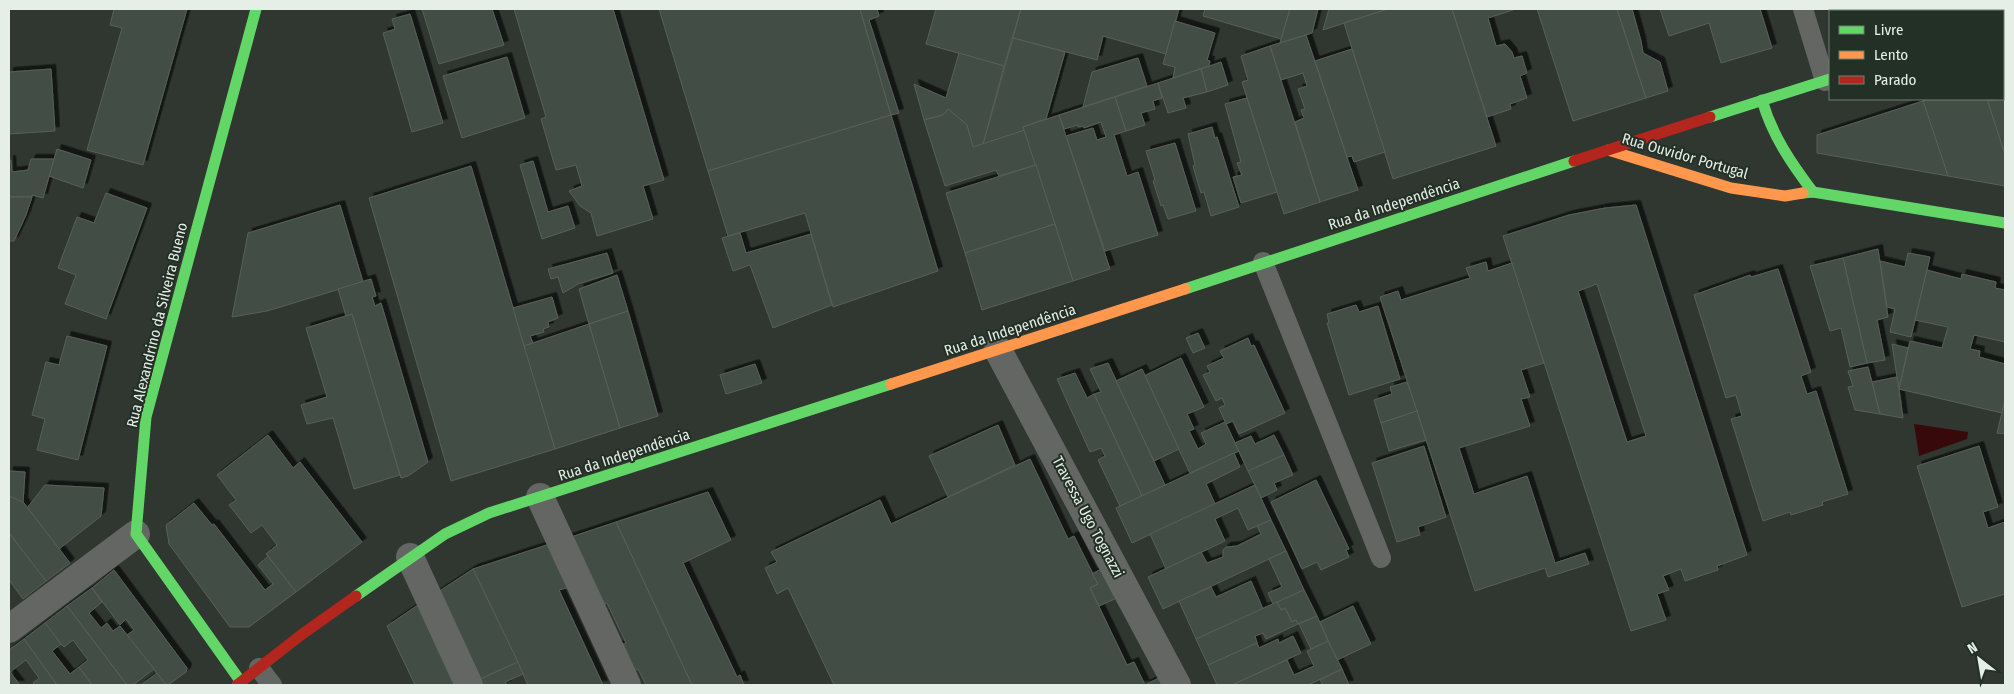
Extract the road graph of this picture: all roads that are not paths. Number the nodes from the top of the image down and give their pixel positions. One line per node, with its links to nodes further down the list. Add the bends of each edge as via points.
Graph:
1 (256, 9): 11 (main road, Rua Alexandrino da Silveira Bueno, via 146,417)
2 (1803, 9): 3 (lane)
3 (1828, 80): 4 (main road, Rua da Independência)
4 (1762, 100): 5 (main road, Rua da Independência); 6 (main road, via 1780,146)
5 (1608, 150): 6 (main road, Rua Ouvidor Portugal, via 1731,188 1785,196); 8 (main road, Rua da Independência)
6 (1813, 192): 7 (main road, Rua Ouvidor Portugal)
7 (2005, 223)
8 (1264, 262): 9 (main road, Rua da Independência); 13 (lane)
9 (998, 350): 10 (main road, Rua da Independência); 20 (street, Travessa Ugo Tognazzi)
10 (540, 497): 12 (main road, Rua da Independência, via 489,513 445,534); 19 (street)
11 (136, 534): 14 (street); 16 (main road)
12 (410, 557): 15 (main road, Rua da Independência); 18 (street)
13 (1381, 558)
14 (9, 629)
15 (259, 668): 16 (main road, Rua da Independência); 17 (lane)
16 (239, 684)
17 (272, 685)
18 (469, 685)
19 (627, 685)
20 (1177, 685)

